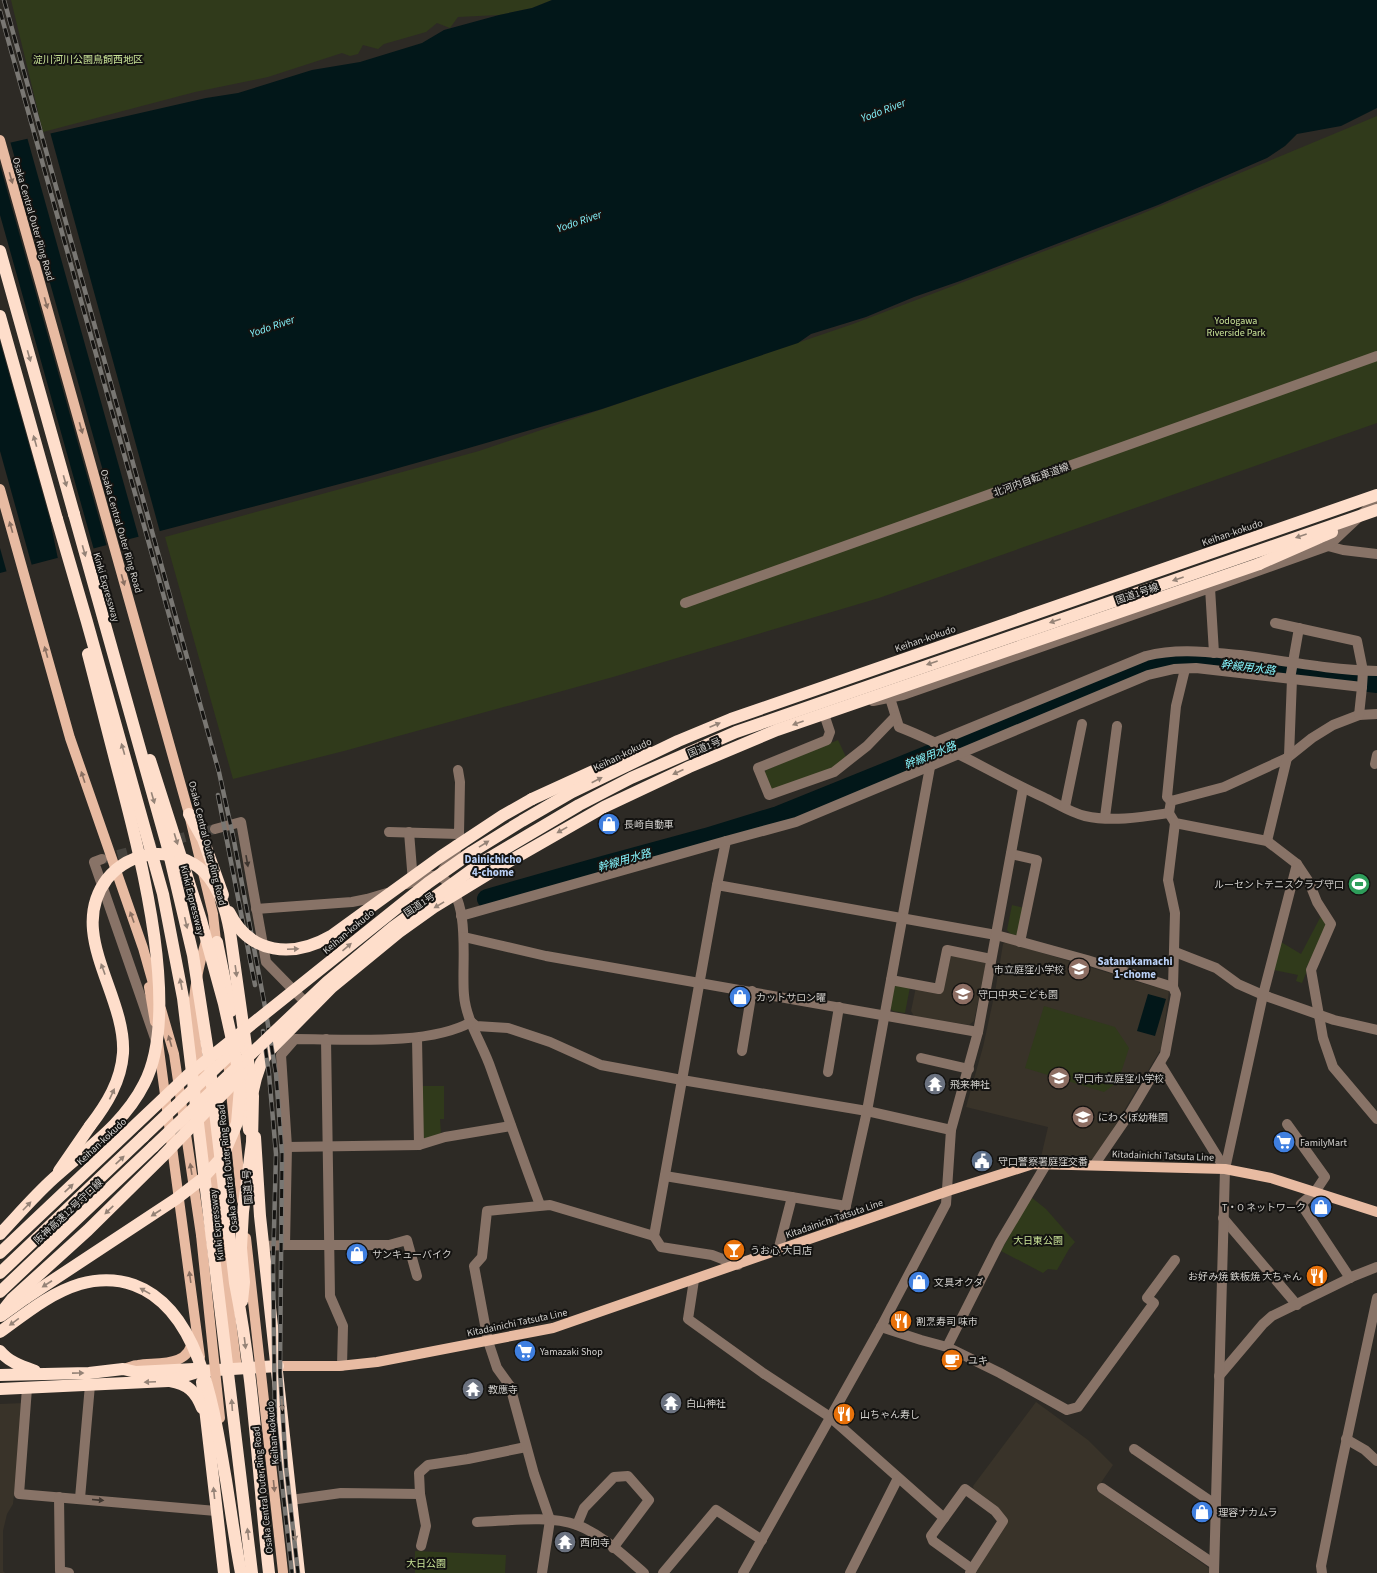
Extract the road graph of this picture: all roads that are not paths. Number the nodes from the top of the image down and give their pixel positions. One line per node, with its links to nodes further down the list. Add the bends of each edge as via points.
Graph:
1 (0, 140): 43 (main road, Osaka Central Outer Ring Road, one-way to 43)
2 (0, 251): 22 (highway, Kinki Expressway, one-way to 22, bridge)
3 (0, 316): 11 (highway, Kinki Expressway, one-way to 3, bridge)
4 (1377, 356): 13 (street, 北河内自転車道線)
5 (0, 489): 67 (main road, one-way to 5, via 70,738)
6 (1377, 495): 33 (highway, Keihan-kokudo, one-way to 6, bridge, via 786,698)
7 (1377, 500): 9 (street)
8 (1377, 511): 24 (highway, 国道1号線, bridge, via 1258,564); 73 (highway, one-way to 73, bridge, via 790,712 683,754 580,805 481,863 393,927)
9 (1328, 546): 10 (street); 12 (street)
10 (1377, 554)
11 (73, 576): 105 (highway, bridge, via 81,624 142,868 153,930 159,1022 153,1062 138,1094 119,1120); 180 (highway, Kinki Expressway, one-way to 11, bridge, via 183,998 163,894)
12 (1210, 588): 16 (street); 25 (street)
13 (685, 603)
14 (1275, 623): 15 (street)
15 (1299, 628): 17 (street); 20 (street, via 1357,641)
16 (1214, 652): 17 (street); 34 (street, via 1177,650 1146,656)
17 (1292, 663): 20 (street); 21 (street)
18 (1185, 668): 21 (street); 35 (street, via 1148,675); 40 (street, via 1176,706 1167,796)
19 (1377, 671): 20 (street)
20 (1363, 672): 23 (street)
21 (1291, 678): 23 (street); 36 (street)
22 (122, 684): 133 (highway, one-way to 133, bridge, via 162,792 224,1004 240,1087 238,1123 223,1156 202,1179 176,1199); 134 (highway, Kinki Expressway, one-way to 134, bridge, via 167,845 193,955 208,1052)
23 (1362, 686): 29 (street)
24 (901, 687): 26 (highway, 国道1号)
25 (890, 698): 26 (street); 30 (street)
26 (842, 707): 27 (highway, 国道1号)
27 (824, 714): 30 (street, via 830,732 826,740 758,768 770,795 834,772 867,746); 58 (highway, 国道1号, one-way to 58, via 731,749 643,788 557,833)
28 (1377, 714): 29 (street)
29 (1359, 716): 36 (street, via 1333,725)
30 (895, 717): 34 (street, via 899,727)
31 (1082, 724): 41 (street)
32 (1117, 726): 44 (street)
33 (678, 741): 43 (highway, one-way to 33, bridge, via 203,838 228,910 241,930 268,946 291,950 318,944 331,936 463,842 532,799 602,767); 70 (highway, Keihan-kokudo, one-way to 33, bridge, via 385,916 472,852 572,792)
34 (935, 743): 35 (street)
35 (955, 754): 37 (street); 39 (street)
36 (1288, 757): 40 (street, via 1224,787); 51 (street)
37 (930, 767): 50 (street, via 796,822); 62 (street)
38 (458, 770): 49 (street)
39 (1024, 788): 41 (street); 52 (street)
40 (1171, 801): 42 (street)
41 (1065, 807): 44 (street, via 1084,816)
42 (1169, 813): 44 (street, via 1144,817); 45 (street)
43 (189, 814): 60 (main road, Osaka Central Outer Ring Road)
44 (1105, 817)
45 (1175, 823): 51 (street); 68 (street, via 1168,880 1175,912)
46 (215, 829): 59 (street, one-way to 59, via 240,822)
47 (389, 832): 48 (street)
48 (409, 832): 49 (street); 56 (street)
49 (458, 834): 55 (street, via 456,850)
50 (726, 841): 57 (street); 61 (street)
51 (1267, 841): 54 (street)
52 (1011, 854): 63 (street); 66 (street, via 1037,860)
53 (98, 861): 87 (street)
54 (1297, 864): 76 (street); 80 (street, via 1331,924 1311,970)
55 (440, 876): 56 (street); 58 (street)
56 (412, 882): 59 (street, via 378,896 352,902)
57 (717, 885): 62 (street); 72 (street)
58 (456, 895): 61 (street); 78 (highway, 国道1号, one-way to 78, via 399,932 332,987)
59 (256, 909): 78 (street, via 266,962)
60 (213, 914): 65 (main road, Osaka Central Outer Ring Road); 143 (main road, via 196,977 193,1019)
61 (461, 916): 64 (street)
62 (902, 919): 63 (street); 71 (street)
63 (996, 935): 66 (street); 69 (street)
64 (464, 937): 72 (street, via 546,956); 81 (street, via 464,996)
65 (217, 942): 112 (highway, via 232,1017); 175 (main road, Osaka Central Outer Ring Road, one-way to 175, bridge, via 240,1183)
66 (1020, 942): 74 (street, via 1087,960)
67 (143, 948): 87 (main road); 178 (main road, one-way to 67, bridge, via 201,1235 174,1054)
68 (1175, 952): 74 (street); 76 (street, via 1216,968 1238,984)
69 (991, 959): 71 (street, via 947,950 939,989); 83 (street)
70 (317, 973): 121 (highway, Keihan-kokudo, one-way to 70, bridge, via 187,1076); 125 (highway, 阪神高速12号守口線, one-way to 70, bridge)
71 (891, 980): 79 (street)
72 (698, 981): 75 (street); 92 (street)
73 (327, 982): 129 (highway, 阪神高速12号守口線, bridge); 133 (highway, one-way to 133, bridge, via 216,1103 88,1230 12,1299)
74 (1173, 988): 89 (street, via 1176,994 1165,1054)
75 (752, 991): 77 (street); 86 (street)
76 (1263, 995): 80 (street); 103 (street)
77 (839, 1007): 79 (street); 91 (street)
78 (311, 1008): 112 (highway, 国道1号, via 270,1050 261,1063 256,1078 254,1106)
79 (884, 1015): 83 (street); 93 (street)
80 (1320, 1016): 82 (street); 94 (street, via 1323,1038 1333,1067)
81 (471, 1022): 84 (street, via 461,1028); 92 (street, via 476,1026 508,1028 550,1042 601,1065); 96 (street, via 491,1068)
82 (1377, 1030)
83 (978, 1032): 90 (street)
84 (417, 1038): 85 (street); 98 (street)
85 (326, 1039): 99 (street); 100 (street, via 295,1039 281,1056)
86 (742, 1051)
87 (161, 1057): 131 (main road, one-way to 87)
88 (921, 1058): 90 (street)
89 (1160, 1064): 102 (street); 103 (street)
90 (969, 1069): 97 (street)
91 (828, 1072)
92 (682, 1080): 93 (street); 104 (street)
93 (866, 1111): 97 (street); 110 (street)
94 (1377, 1119)
95 (1288, 1124): 107 (street, via 1325,1177)
96 (511, 1126): 98 (street); 109 (street)
97 (952, 1130): 106 (street)
98 (419, 1144): 99 (street)
99 (327, 1146): 100 (street); 118 (street)
100 (287, 1147): 117 (street)
101 (1047, 1163): 102 (main road, Kitadainichi Tatsuta Line); 106 (main road, Kitadainichi Tatsuta Line, via 1022,1166); 138 (street, via 1000,1242)
102 (1095, 1164): 103 (main road, Kitadainichi Tatsuta Line)
103 (1225, 1169): 107 (main road, Kitadainichi Tatsuta Line, via 1271,1178); 113 (street)
104 (665, 1176): 108 (street); 116 (street)
105 (53, 1178): 115 (highway, one-way to 105, bridge); 134 (highway, one-way to 134, bridge, via 109,1099 121,1066 122,1038 119,1018 92,932 96,898 112,873 129,861 156,854 176,856 202,871 215,886 227,915 252,1082 252,1142 242,1224 244,1282)
106 (948, 1191): 114 (main road, Kitadainichi Tatsuta Line); 135 (street, via 946,1204)
107 (1315, 1192): 111 (main road, Kitadainichi Tatsuta Line); 127 (street, via 1301,1204)
108 (792, 1197): 110 (street); 120 (street)
109 (540, 1205): 116 (street, via 550,1205); 137 (street, via 487,1211 482,1257 474,1266)
110 (846, 1206): 114 (street)
111 (1377, 1212)
112 (260, 1216): 119 (highway, 国道1号)
113 (1223, 1218): 132 (street); 147 (street)
114 (841, 1228): 120 (main road, Kitadainichi Tatsuta Line)
115 (0, 1234)
116 (654, 1236): 123 (street, via 661,1247 712,1255)
117 (285, 1245): 118 (street); 119 (street)
118 (328, 1245): 126 (street, via 389,1245 407,1240); 141 (street, via 330,1296 343,1326)
119 (264, 1246): 140 (highway, 国道1号)
120 (778, 1251): 123 (main road, Kitadainichi Tatsuta Line)
121 (0, 1253)
122 (1175, 1260): 138 (street, via 1147,1298 1154,1303 1078,1407 1067,1410)
123 (738, 1265): 128 (main road, Kitadainichi Tatsuta Line)
124 (1377, 1267): 127 (street)
125 (0, 1273)
126 (417, 1276)
127 (1350, 1278): 132 (street)
128 (694, 1280): 137 (main road, Kitadainichi Tatsuta Line, via 575,1322); 152 (street, via 688,1319 764,1374)
129 (0, 1292)
130 (1377, 1298): 154 (street)
131 (193, 1300): 142 (main road, via 192,1343 186,1354 176,1361 136,1365); 144 (main road)
132 (1296, 1305): 147 (street, via 1272,1316 1263,1324)
133 (0, 1315)
134 (241, 1315): 181 (highway, Kinki Expressway, one-way to 181, bridge)
135 (881, 1327): 138 (street); 152 (street)
136 (0, 1332): 179 (highway, one-way to 136, bridge, via 220,1447 204,1379 187,1336 166,1306 139,1287 119,1281 96,1281 57,1293)
137 (488, 1341): 141 (main road, Kitadainichi Tatsuta Line); 155 (street, via 497,1368 510,1386)
138 (947, 1347)
139 (0, 1352): 145 (highway, via 15,1364)
140 (278, 1366): 141 (main road, Kitadainichi Tatsuta Line); 143 (highway); 163 (highway, Keihan-kokudo, one-way to 163)
141 (342, 1366)
142 (123, 1369): 144 (highway, via 136,1372 192,1368); 145 (highway, one-way to 142, via 89,1373)
143 (237, 1369): 144 (highway)
144 (201, 1371): 148 (highway); 153 (highway)
145 (39, 1373): 146 (highway)
146 (0, 1375)
147 (1219, 1376): 164 (street)
148 (168, 1381): 149 (highway, one-way to 149); 153 (highway, via 180,1383 192,1390)
149 (90, 1385): 150 (highway); 162 (street)
150 (27, 1388): 151 (highway); 161 (street, via 18,1494)
151 (0, 1389)
152 (830, 1417): 158 (street); 170 (street)
153 (207, 1425): 165 (highway, one-way to 153)
154 (1346, 1439): 157 (street, via 1365,1450); 188 (street, via 1321,1566)
155 (526, 1446): 160 (street, via 428,1465 419,1473); 167 (street)
156 (1134, 1449): 164 (street)
157 (1377, 1461)
158 (898, 1478): 166 (street); 187 (street)
159 (1102, 1488): 173 (street)
160 (420, 1494): 163 (street, via 341,1493); 171 (street, via 426,1520)
161 (59, 1497): 162 (street); 176 (street, via 60,1571)
162 (80, 1498): 165 (street, one-way to 165)
163 (291, 1500): 182 (highway, Keihan-kokudo, one-way to 182)
164 (1216, 1505): 173 (street)
165 (216, 1511): 177 (highway)
166 (944, 1518): 174 (street, via 931,1536 933,1541); 174 (street, via 965,1489 996,1511 1003,1521)
167 (550, 1520): 168 (street); 169 (street); 183 (street)
168 (477, 1522)
169 (577, 1525): 172 (street); 172 (street, via 584,1508 614,1477 628,1476 649,1500)
170 (762, 1540): 185 (street, via 716,1510); 186 (street)
171 (421, 1546)
172 (614, 1548): 184 (street)
173 (1214, 1569)
174 (971, 1571)
175 (283, 1572)
176 (69, 1573)
177 (224, 1573)
178 (237, 1573)
179 (241, 1573)
180 (252, 1573)
181 (269, 1573)
182 (299, 1573)
183 (542, 1573)
184 (644, 1573)
185 (663, 1573)
186 (743, 1573)
187 (850, 1573)
188 (1322, 1573)

